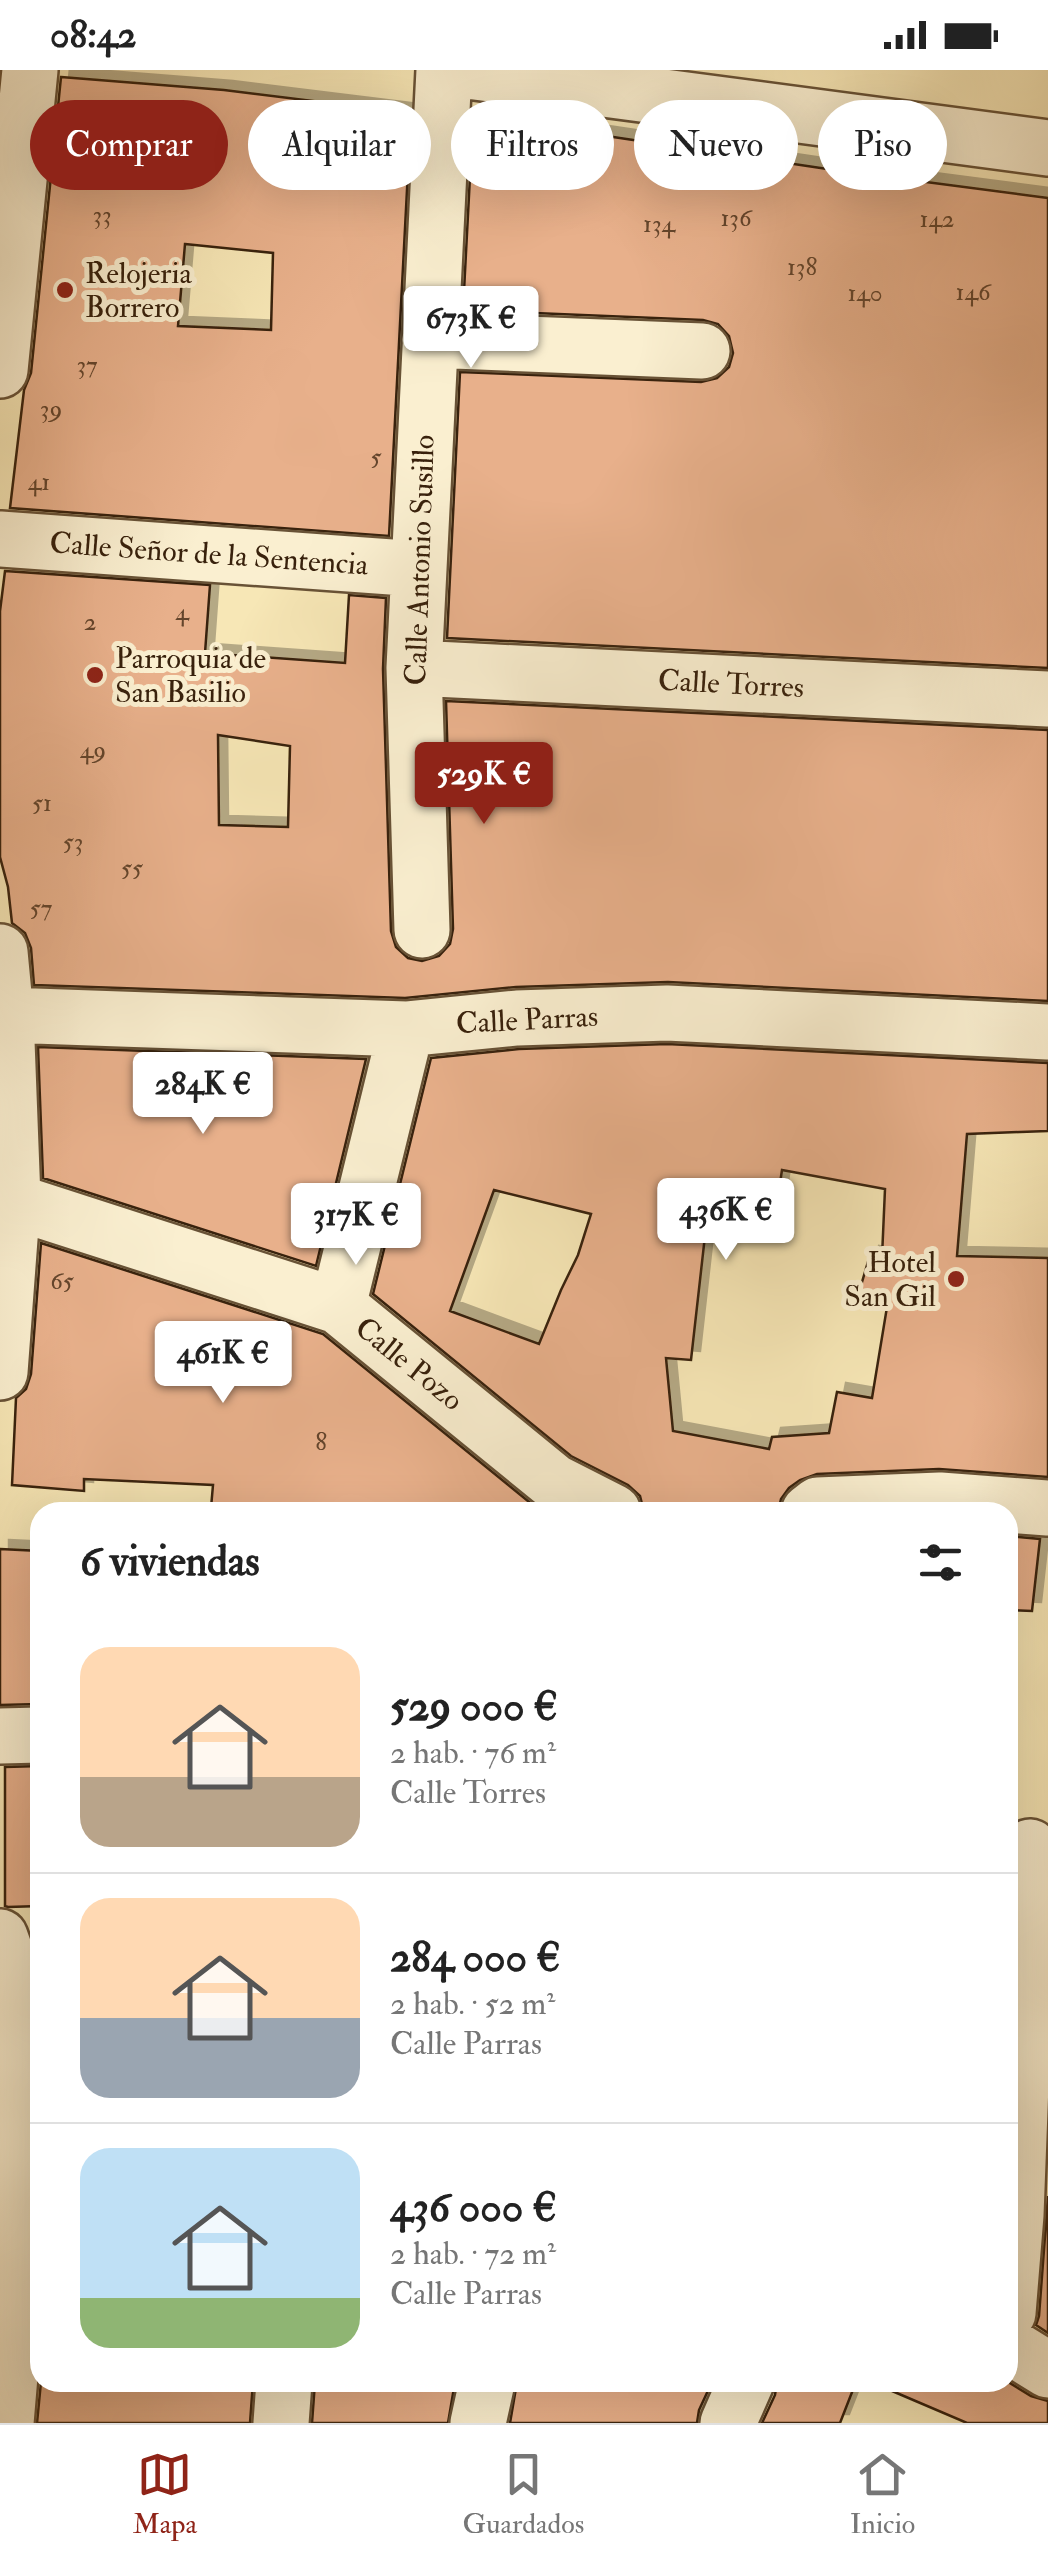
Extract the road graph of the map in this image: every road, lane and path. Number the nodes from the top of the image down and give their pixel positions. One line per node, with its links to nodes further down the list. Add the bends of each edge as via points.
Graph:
1 (30, 70): 7 (street)
2 (444, 70): 5 (street, Calle Antonio Susillo)
3 (460, 70): 4 (street)
4 (1048, 148)
5 (430, 340): 6 (street); 9 (street, Calle Antonio Susillo)
6 (702, 350)
7 (0, 370)
8 (0, 539): 9 (street, Calle Señor de la Sentencia)
9 (419, 568): 10 (street, Calle Antonio Susillo)
10 (414, 668): 11 (street, Calle Torres); 12 (street, Calle Antonio Susillo)
11 (1048, 699)
12 (422, 930)
13 (0, 952): 14 (street)
14 (6, 1015): 15 (street, Calle Parras); 17 (street)
15 (406, 1029): 16 (street, Calle Parras, via 667,1014); 18 (street)
16 (1048, 1032)
17 (6, 1198): 18 (street, Calle Pozo); 19 (street)
18 (338, 1306): 20 (street, Calle Pozo)
19 (0, 1372)
20 (550, 1497)
21 (891, 1502): 22 (street)
22 (967, 1502)
23 (1018, 1506): 24 (street)
24 (1048, 1508)
25 (30, 1735): 26 (street)
26 (0, 1736)
27 (1029, 1847): 30 (street)
28 (30, 1931): 29 (street)
29 (0, 1934): 37 (street, via 14,1976 26,2140)
30 (1032, 2222): 31 (street)
31 (1018, 2275)
32 (1018, 2350): 33 (street)
33 (1048, 2370)
34 (283, 2392): 38 (street)
35 (485, 2392): 39 (street)
36 (742, 2392): 40 (street)
37 (6, 2423)
38 (281, 2423)
39 (478, 2423)
40 (728, 2423)

